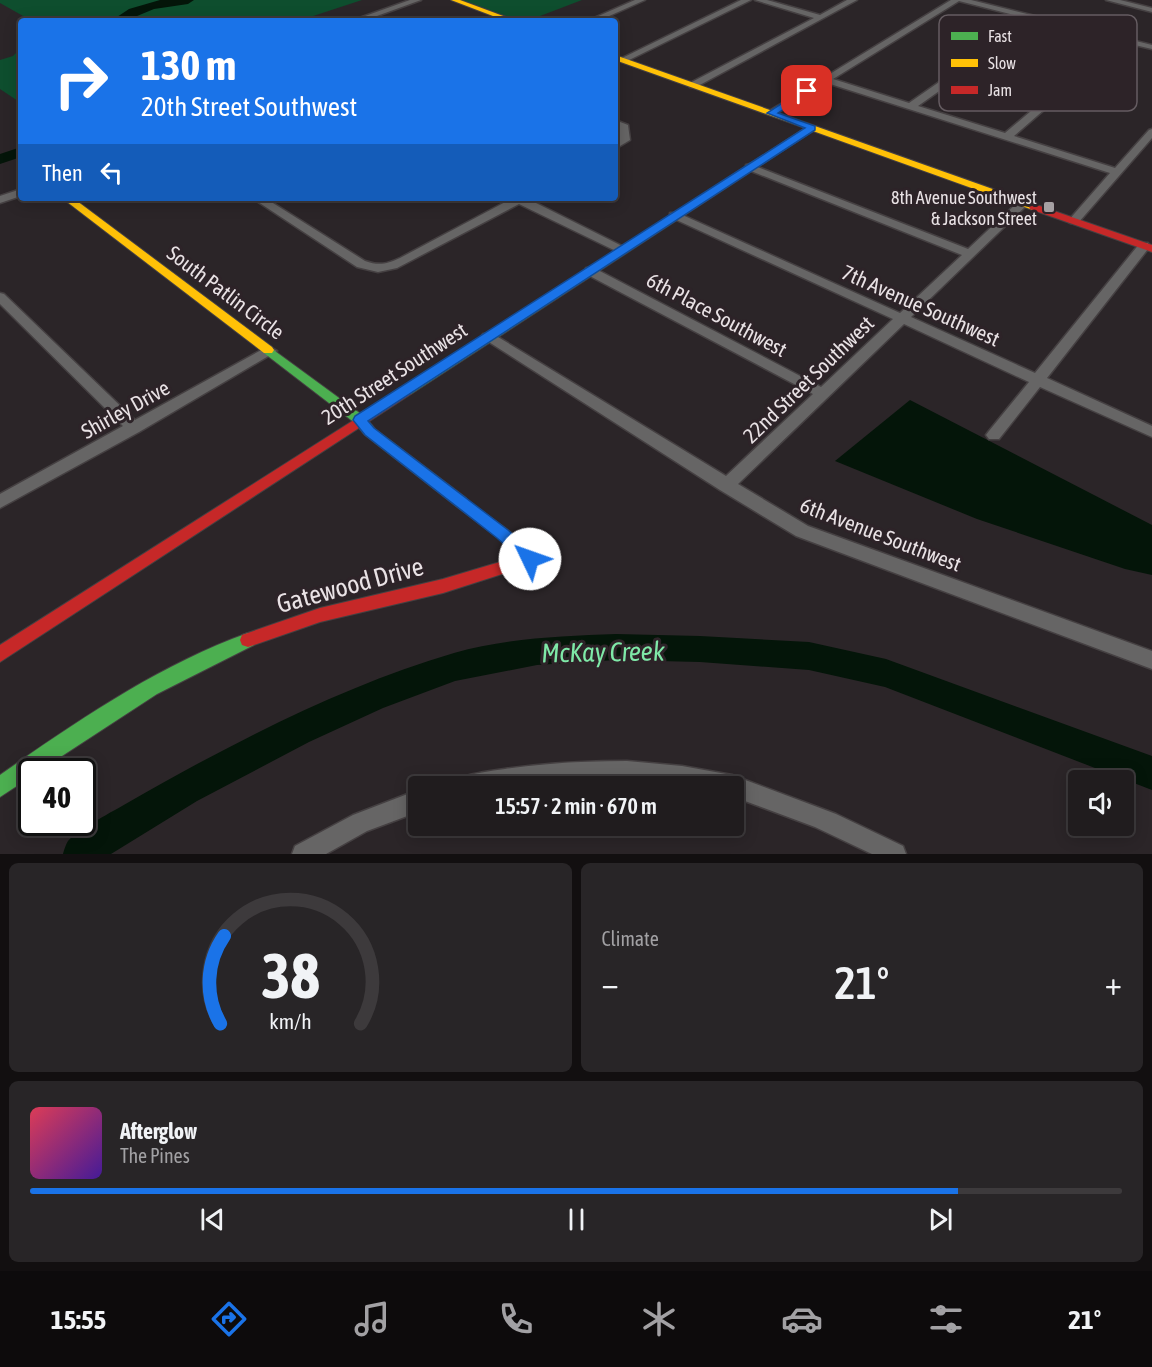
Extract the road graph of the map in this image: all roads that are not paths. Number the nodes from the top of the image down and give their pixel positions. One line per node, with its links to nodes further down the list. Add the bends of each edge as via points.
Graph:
1 (417, 0): 13 (street)
2 (454, 0): 14 (street)
3 (641, 0): 15 (street)
4 (747, 0): 18 (street)
5 (759, 0): 12 (street)
6 (853, 0): 12 (street)
7 (956, 0): 19 (street)
8 (962, 0): 11 (street)
9 (1110, 0): 10 (street)
10 (1152, 10)
11 (1024, 15)
12 (820, 17): 20 (street)
13 (364, 18)
14 (505, 18)
15 (598, 18)
16 (1137, 43): 17 (street)
17 (1152, 47)
18 (618, 59): 20 (street)
19 (825, 79): 22 (street); 24 (street)
20 (693, 86): 24 (street)
21 (939, 86): 22 (street)
22 (911, 106): 28 (street)
23 (1036, 111): 28 (street)
24 (771, 113): 26 (street)
25 (618, 124): 29 (street, via 625,127 625,140)
26 (812, 128): 30 (street, 20th Street Southwest); 38 (street)
27 (1152, 132): 31 (street)
28 (1007, 136): 31 (street)
29 (618, 144)
30 (750, 167): 39 (street, 20th Street Southwest); 43 (street)
31 (1116, 172): 40 (street)
32 (18, 193): 33 (street)
33 (0, 200)
34 (71, 201): 48 (street, South Patlin Circle)
35 (262, 201): 36 (street, via 376,270 404,261)
36 (515, 201)
37 (523, 201): 42 (street)
38 (1023, 203): 40 (street); 43 (street, 22nd Street Southwest)
39 (674, 215): 42 (street, 20th Street Southwest); 46 (street, 7th Avenue Southwest)
40 (1074, 221): 41 (street)
41 (1148, 248): 49 (street)
42 (622, 249): 44 (street, 20th Street Southwest)
43 (968, 253): 46 (street, 22nd Street Southwest)
44 (590, 271): 47 (street, 20th Street Southwest); 50 (street, 6th Place Southwest)
45 (0, 297): 52 (street)
46 (902, 318): 49 (street, 7th Avenue Southwest); 50 (street, 22nd Street Southwest)
47 (488, 337): 51 (street, 20th Street Southwest); 55 (street, 6th Avenue Southwest)
48 (270, 351): 51 (street, South Patlin Circle); 52 (street, Shirley Drive)
49 (1038, 379): 53 (street, 7th Avenue Southwest); 54 (street)
50 (824, 394): 55 (street, 22nd Street Southwest)
51 (360, 420): 57 (street, 20th Street Southwest); 61 (street, Gatewood Drive, via 530,559 430,589 345,607 212,654 129,699)
52 (134, 428): 56 (street, Shirley Drive)
53 (1152, 432)
54 (994, 435)
55 (726, 486): 58 (street, 6th Avenue Southwest, via 802,531)
56 (0, 502)
57 (0, 654)
58 (1152, 660)
59 (526, 776): 60 (street, via 579,771)
60 (674, 776)
61 (0, 787)
62 (744, 790): 65 (street, via 814,814)
63 (408, 805): 64 (street)
64 (303, 854)
65 (894, 854)

